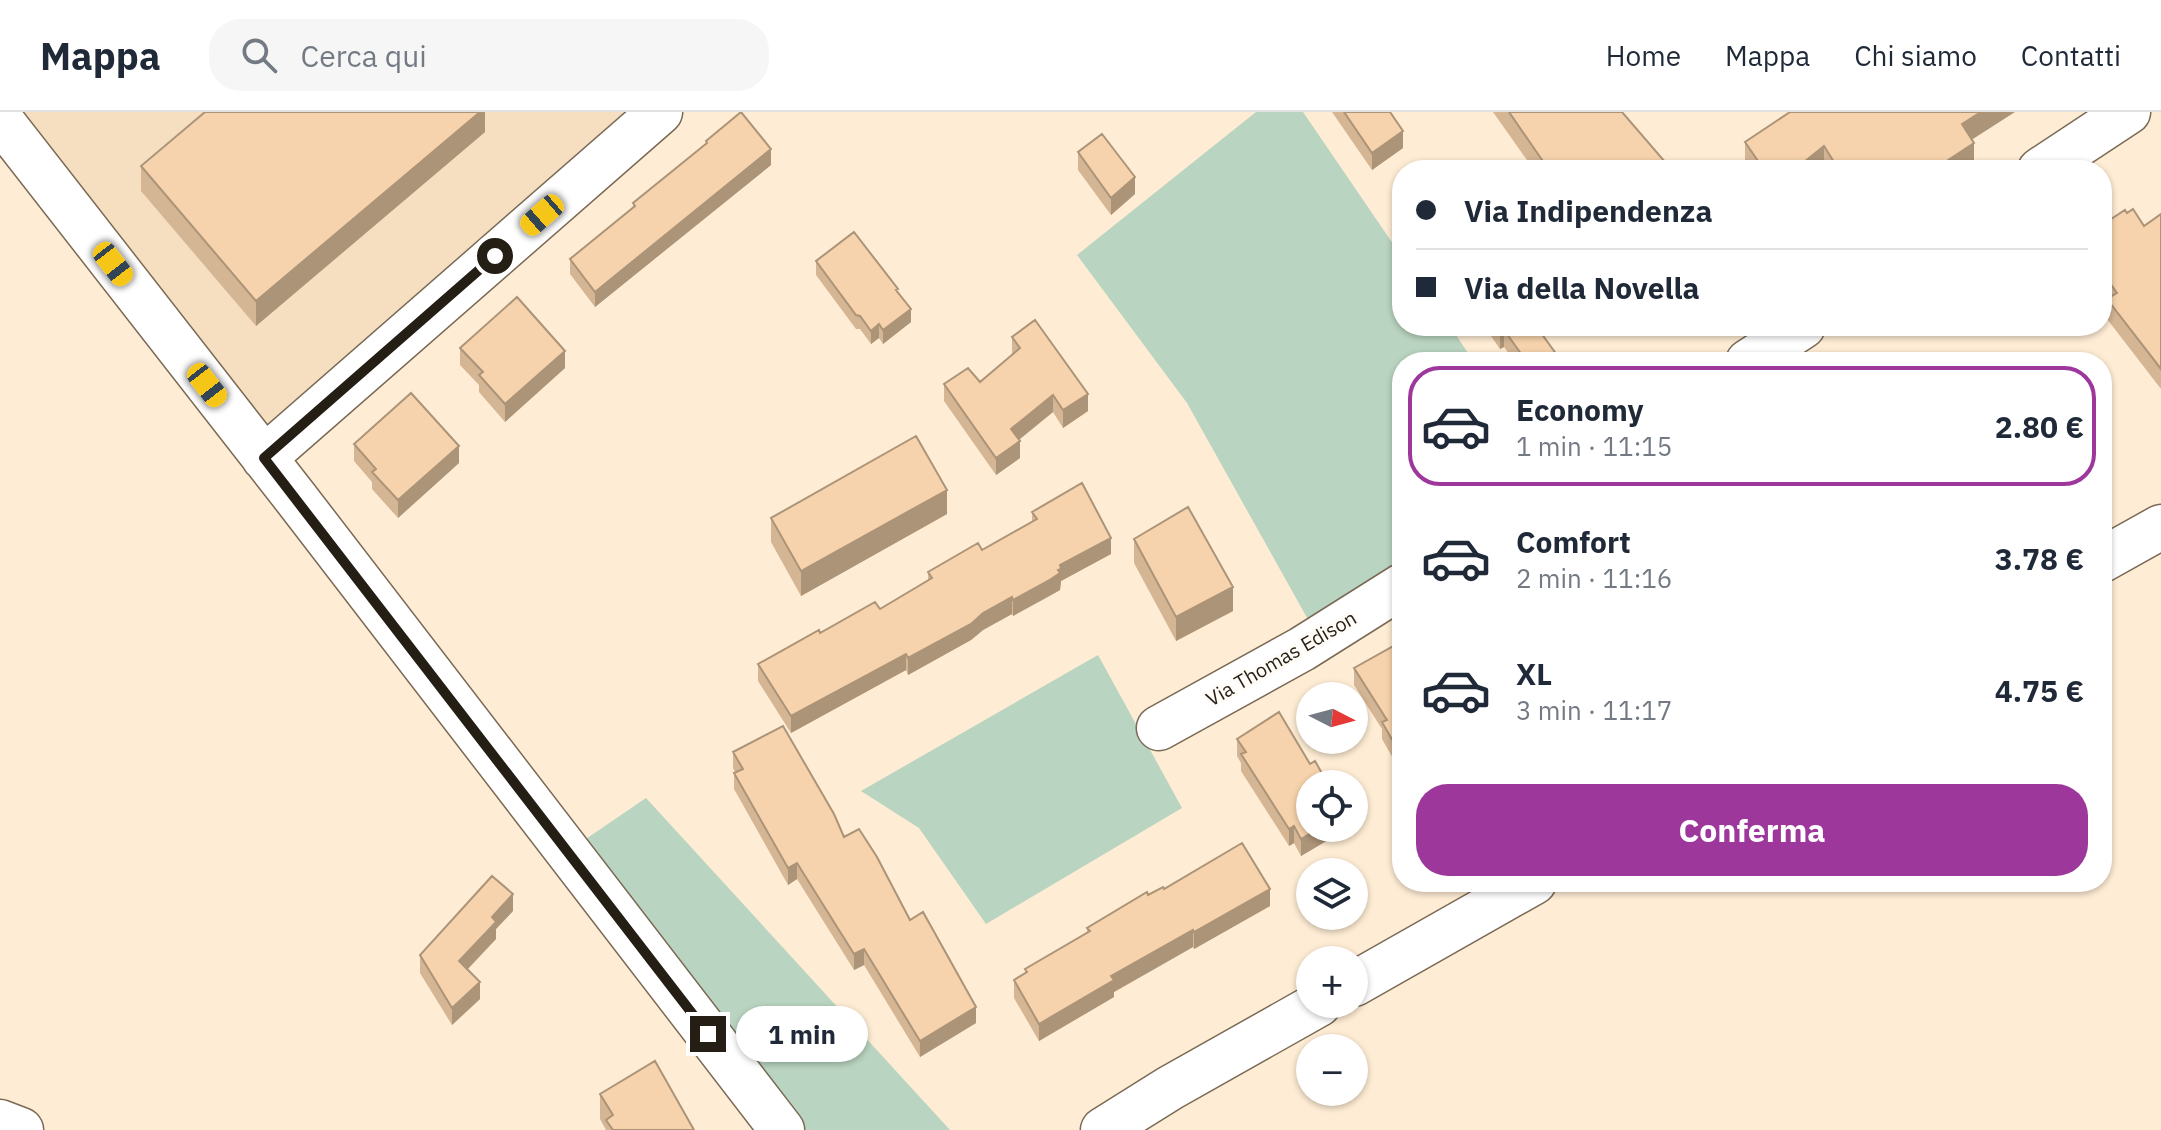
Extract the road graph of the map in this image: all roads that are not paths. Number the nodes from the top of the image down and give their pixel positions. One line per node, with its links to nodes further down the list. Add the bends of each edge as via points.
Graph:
1 (660, 112): 7 (street)
2 (2128, 112): 4 (street)
3 (0, 119): 7 (street)
4 (2055, 160)
5 (1788, 336): 6 (street)
6 (1763, 352)
7 (264, 458): 18 (street)
8 (2161, 527): 9 (street)
9 (2112, 554)
10 (1392, 592): 11 (street, Via Thomas Edison)
11 (1159, 728)
12 (1516, 892): 13 (street)
13 (1368, 976)
14 (1296, 1017): 15 (street)
15 (1170, 1088): 19 (street); 20 (street)
16 (0, 1122): 17 (street)
17 (21, 1130)
18 (782, 1130)
19 (1103, 1130)
20 (1147, 1130)

